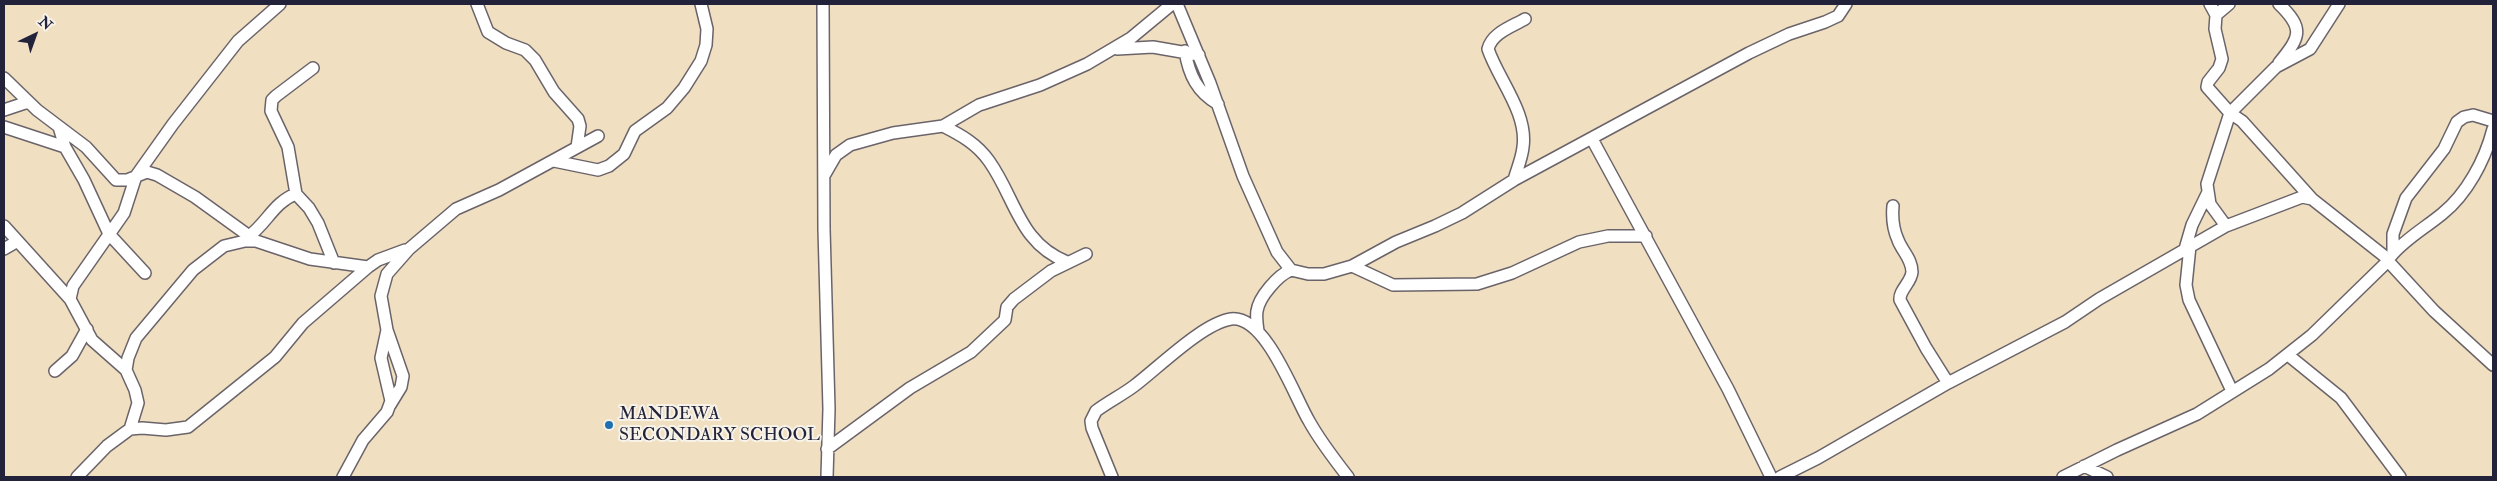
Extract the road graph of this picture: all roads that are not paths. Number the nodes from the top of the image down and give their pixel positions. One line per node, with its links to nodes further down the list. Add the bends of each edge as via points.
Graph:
1 (280, 4): 34 (street, via 238,42)
2 (477, 4): 32 (street, via 488,32 530,54 554,92 575,114 580,126)
3 (701, 4): 33 (street, via 708,28 706,45 684,88 671,104 635,131 624,154 609,166 598,170)
4 (823, 4): 35 (street)
5 (1172, 4): 14 (street)
6 (1177, 4): 16 (street)
7 (1846, 4): 30 (street, via 1838,16 1749,53)
8 (2210, 4): 12 (street)
9 (2229, 4): 12 (street)
10 (2279, 4): 17 (street, via 2297,24 2298,35)
11 (2339, 4): 17 (street, via 2310,49)
12 (2216, 15): 23 (street, via 2214,26 2222,58 2207,87)
13 (1525, 19): 36 (street, via 1497,34 1488,49 1524,134)
14 (1113, 50): 15 (street, via 1152,47); 25 (street, via 1065,74 979,105)
15 (1185, 52): 16 (street); 21 (street, via 1196,86)
16 (1199, 55): 21 (street)
17 (2276, 67): 23 (street)
18 (313, 68): 38 (street, via 276,96 271,105 288,147)
19 (4, 78): 20 (street)
20 (28, 102): 22 (street); 26 (street)
21 (1218, 104): 56 (street, via 1243,176 1277,252)
22 (4, 110)
23 (2230, 113): 37 (street, via 2207,184); 39 (street, via 2242,120)
24 (2493, 121): 51 (street, via 2473,115 2457,122 2444,149 2406,198)
25 (943, 126): 35 (street, via 893,133 850,145 836,155); 52 (street, via 977,147 989,161 1034,242)
26 (59, 127): 31 (street); 34 (street, via 86,147 112,178 121,182)
27 (4, 128): 31 (street)
28 (2493, 129): 51 (street, via 2488,149 2461,194)
29 (598, 136): 32 (street)
30 (1592, 139): 36 (street); 44 (street)
31 (65, 147): 43 (street)
32 (577, 148): 33 (street)
33 (554, 161): 49 (street, via 456,209)
34 (136, 176): 43 (street, via 124,213); 45 (street, via 147,172 157,174 196,197)
35 (824, 176): 70 (street)
36 (1514, 180): 54 (street, via 1462,213 1396,242)
37 (2208, 192): 42 (street, via 2210,204); 47 (street, via 2192,225)
38 (296, 194): 45 (street, via 276,206); 53 (street, via 318,224)
39 (2312, 199): 42 (street, via 2302,197); 51 (street)
40 (1892, 206): 66 (street, via 1895,232 1912,273 1900,300)
41 (4, 226): 46 (street)
42 (2226, 226): 47 (street)
43 (108, 234): 57 (street); 58 (street, via 73,286)
44 (1646, 236): 54 (street, via 1608,236 1586,240 1477,284 1393,285); 77 (street, via 1749,428)
45 (252, 238): 53 (street, via 310,259); 64 (street, via 224,246 192,270 136,338)
46 (16, 242): 48 (street); 58 (street)
47 (2187, 248): 66 (street, via 2065,322); 67 (street, via 2189,300)
48 (4, 249)
49 (408, 249): 55 (street); 60 (street, via 383,282 381,296)
50 (1086, 254): 52 (street)
51 (2390, 258): 62 (street); 63 (street, via 2434,311)
52 (1067, 262): 70 (street, via 1014,299 1007,307 1005,320 972,352 910,388)
53 (334, 263): 55 (street)
54 (1352, 266): 56 (street, via 1324,274)
55 (368, 267): 69 (street, via 302,322 275,357 188,427)
56 (1291, 270): 61 (street, via 1283,273 1265,294 1257,309)
57 (145, 273)
58 (70, 299): 59 (street)
59 (86, 329): 64 (street, via 96,345); 65 (street, via 72,356)
60 (387, 330): 68 (street, via 381,358 390,395); 68 (street, via 403,376 401,387)
61 (1258, 331): 72 (street); 76 (street, via 1238,319 1223,322 1184,345 1154,371 1096,412 1091,421 1092,428)
62 (2288, 355): 67 (street); 81 (street, via 2341,398)
63 (2493, 365)
64 (126, 370): 69 (street, via 138,403)
65 (55, 371)
66 (1948, 383): 78 (street)
67 (2232, 392): 71 (street, via 2197,414)
68 (389, 407): 74 (street, via 363,440)
69 (130, 429): 73 (street, via 107,446)
70 (827, 449): 75 (street)
71 (2084, 466): 79 (street); 80 (street)
72 (1342, 474)
73 (77, 477)
74 (343, 477)
75 (826, 477)
76 (1112, 477)
77 (1771, 477)
78 (1780, 477)
79 (2063, 477)
80 (2107, 477)
81 (2400, 477)

